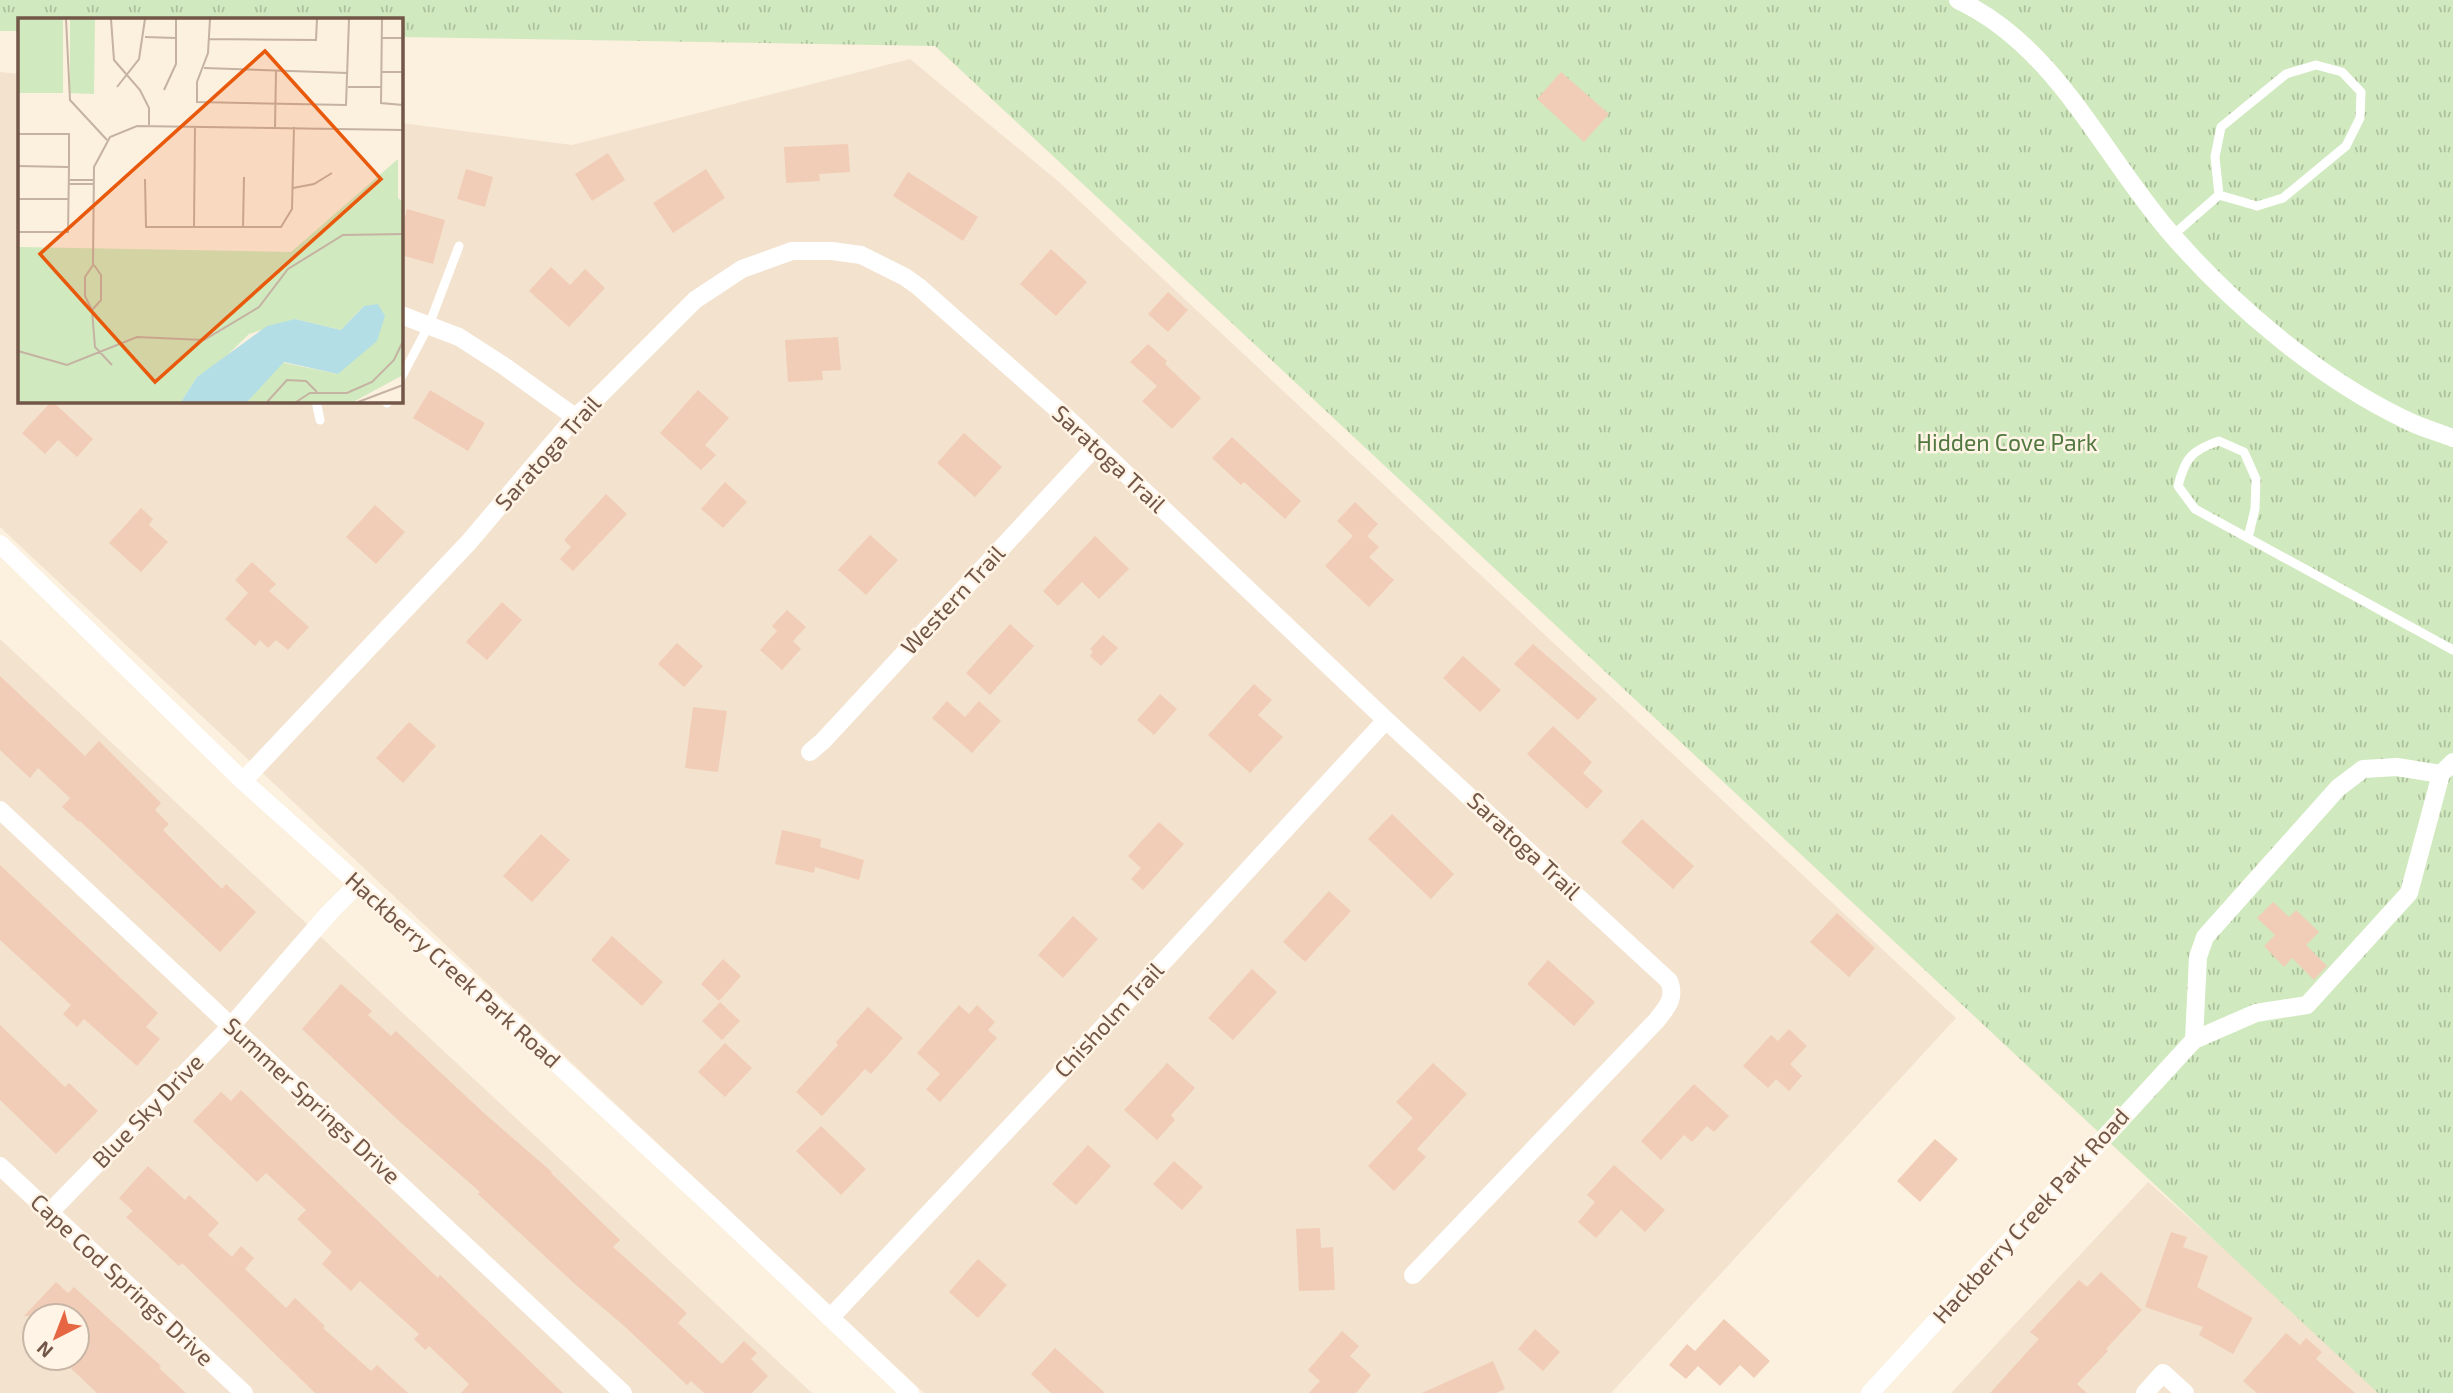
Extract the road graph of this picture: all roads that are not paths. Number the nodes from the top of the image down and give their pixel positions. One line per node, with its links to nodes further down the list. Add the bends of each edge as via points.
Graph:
1 (1958, 0): 3 (street, via 2025,45 2090,121)
2 (2219, 195): 2 (lane, via 2257,206 2283,198 2346,146 2360,118 2361,93 2342,72 2316,65 2286,74 2221,127 2215,157); 3 (lane)
3 (2172, 236): 11 (street, via 2241,307 2316,368 2404,419)
4 (459, 246): 6 (lane)
5 (402, 315): 6 (street)
6 (429, 325): 7 (lane); 9 (street, via 459,337)
7 (402, 376)
8 (316, 402): 10 (lane)
9 (575, 417): 12 (street, Saratoga Trail, via 695,300 742,269 792,251 832,251 861,255 919,287); 19 (street, Saratoga Trail, via 469,542)
10 (320, 420)
11 (2453, 438)
12 (1095, 447): 16 (street, Saratoga Trail); 17 (street, Western Trail)
13 (2248, 538): 13 (lane, via 2195,509 2178,486 2183,465 2200,447 2220,441 2244,452 2256,479); 15 (lane)
14 (0, 544): 19 (street, Hackberry Creek Park Road)
15 (2453, 650)
16 (1386, 720): 26 (street, Saratoga Trail, via 1656,967 1674,991 1657,1020); 27 (street, Chisholm Trail)
17 (810, 752)
18 (2447, 768): 23 (street, Hackberry Creek Park Road, via 2409,893 2306,1005 2256,1013); 23 (street, Hackberry Creek Park Road, via 2363,769 2338,788 2205,937 2198,957)
19 (243, 781): 21 (street, Hackberry Creek Park Road)
20 (0, 810): 22 (street, Summer Springs Drive)
21 (358, 884): 22 (street, Blue Sky Drive); 27 (street, Hackberry Creek Park Road)
22 (232, 1025): 25 (street, Blue Sky Drive); 29 (street, Summer Springs Drive)
23 (2194, 1040): 31 (street, Hackberry Creek Park Road)
24 (0, 1166): 25 (street, Cape Cod Springs Drive)
25 (49, 1213): 28 (street, Cape Cod Springs Drive)
26 (1413, 1275)
27 (830, 1318): 30 (street, Hackberry Creek Park Road)
28 (244, 1393)
29 (623, 1393)
30 (910, 1393)
31 (1870, 1393)
32 (2144, 1393): 33 (street, via 2162,1373)
33 (2185, 1393)

